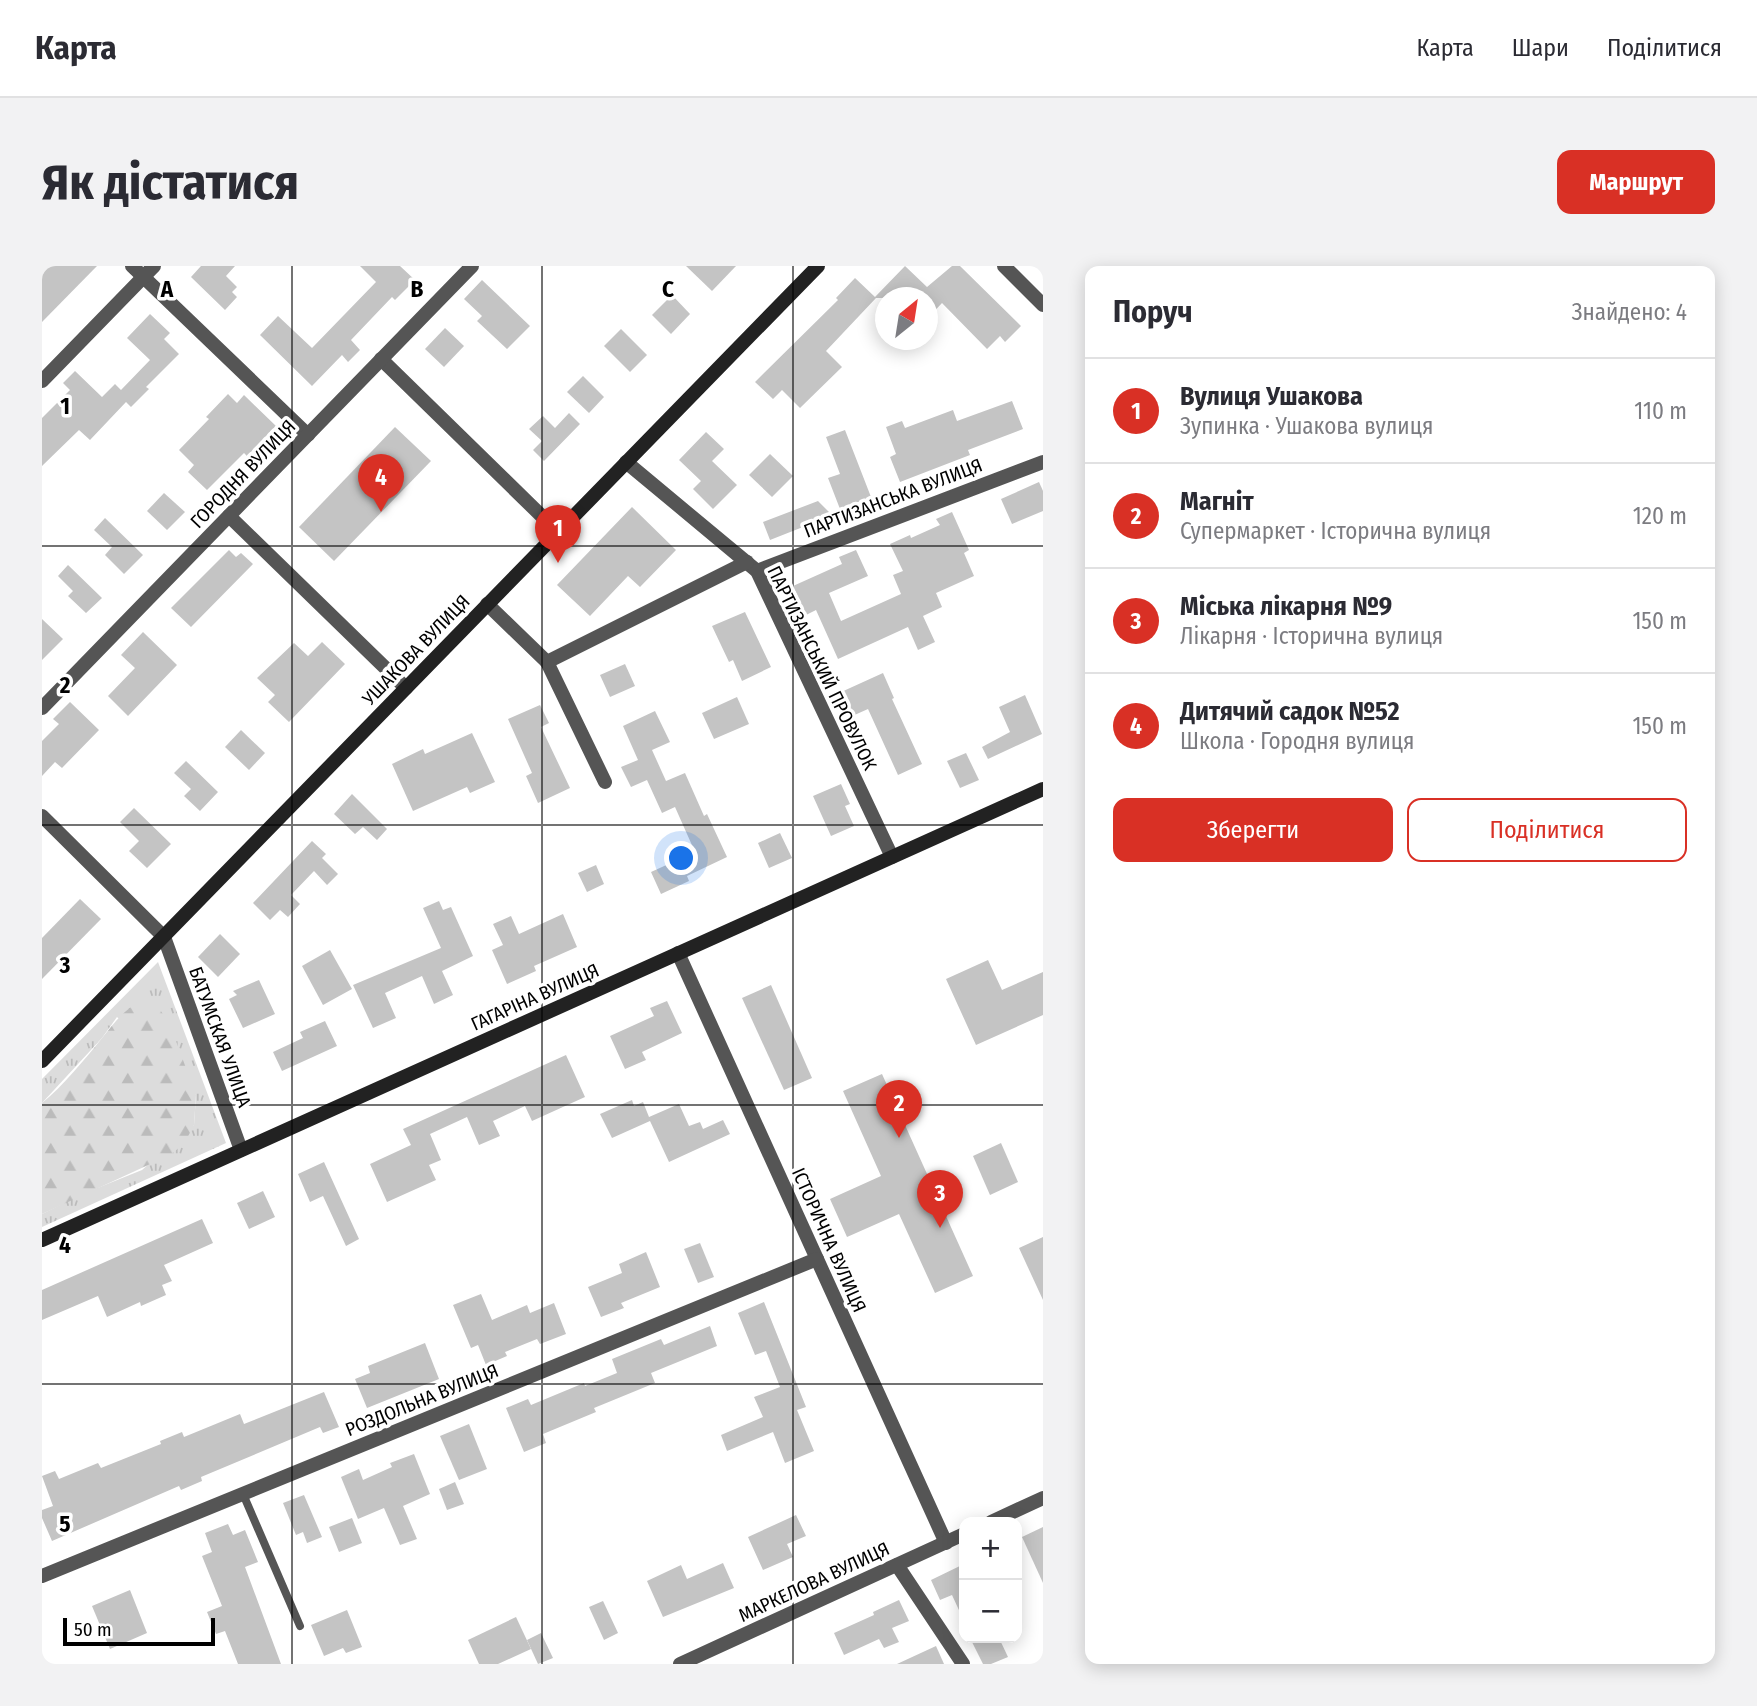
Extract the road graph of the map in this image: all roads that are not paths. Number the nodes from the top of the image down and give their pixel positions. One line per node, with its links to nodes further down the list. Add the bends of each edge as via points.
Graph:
1 (132, 266): 5 (street)
2 (472, 266): 7 (street, ГОРОДНЯ ВУЛИЦЯ)
3 (818, 266): 11 (street, УШАКОВА ВУЛИЦЯ)
4 (1004, 266): 6 (street)
5 (149, 271): 8 (street); 9 (street)
6 (1043, 305)
7 (381, 359): 9 (street, ГОРОДНЯ ВУЛИЦЯ); 13 (street)
8 (42, 381)
9 (308, 435): 12 (street, ГОРОДНЯ ВУЛИЦЯ)
10 (1043, 462): 14 (street, ПАРТИЗАНСЬКА ВУЛИЦЯ)
11 (626, 463): 13 (street, УШАКОВА ВУЛИЦЯ); 14 (street, ПАРТИЗАНСЬКИЙ ПРОВУЛОК)
12 (229, 516): 17 (street); 18 (street, ГОРОДНЯ ВУЛИЦЯ)
13 (558, 532): 15 (street, УШАКОВА ВУЛИЦЯ)
14 (752, 566): 16 (street, ПАРТИЗАНСЬКА ВУЛИЦЯ); 22 (street, ПАРТИЗАНСЬКИЙ ПРОВУЛОК)
15 (488, 604): 16 (street); 17 (street, УШАКОВА ВУЛИЦЯ)
16 (547, 662): 19 (street)
17 (406, 688): 23 (street, УШАКОВА ВУЛИЦЯ)
18 (42, 708)
19 (605, 782)
20 (1043, 789): 22 (street, ГАГАРІНА ВУЛИЦЯ)
21 (42, 816): 23 (street)
22 (892, 857): 24 (street, ГАГАРІНА ВУЛИЦЯ)
23 (163, 937): 25 (street, УШАКОВА ВУЛИЦЯ); 26 (street, БАТУМСКАЯ УЛИЦА)
24 (678, 953): 26 (street, ГАГАРІНА ВУЛИЦЯ); 28 (street, ІСТОРИЧНА ВУЛИЦЯ)
25 (42, 1061)
26 (241, 1150): 27 (street, ГАГАРІНА ВУЛИЦЯ)
27 (42, 1240)
28 (817, 1259): 29 (street, РОЗДОЛЬНА ВУЛИЦЯ); 33 (street, ІСТОРИЧНА ВУЛИЦЯ)
29 (243, 1494): 35 (street, РОЗДОЛЬНА ВУЛИЦЯ); 36 (lane)
30 (1043, 1498): 31 (street)
31 (1002, 1517)
32 (959, 1536): 33 (street, МАРКЕЛОВА ВУЛИЦЯ)
33 (946, 1543): 34 (street, МАРКЕЛОВА ВУЛИЦЯ)
34 (897, 1565): 37 (street, МАРКЕЛОВА ВУЛИЦЯ); 38 (street)
35 (42, 1576)
36 (300, 1626)
37 (680, 1664)
38 (963, 1664)

